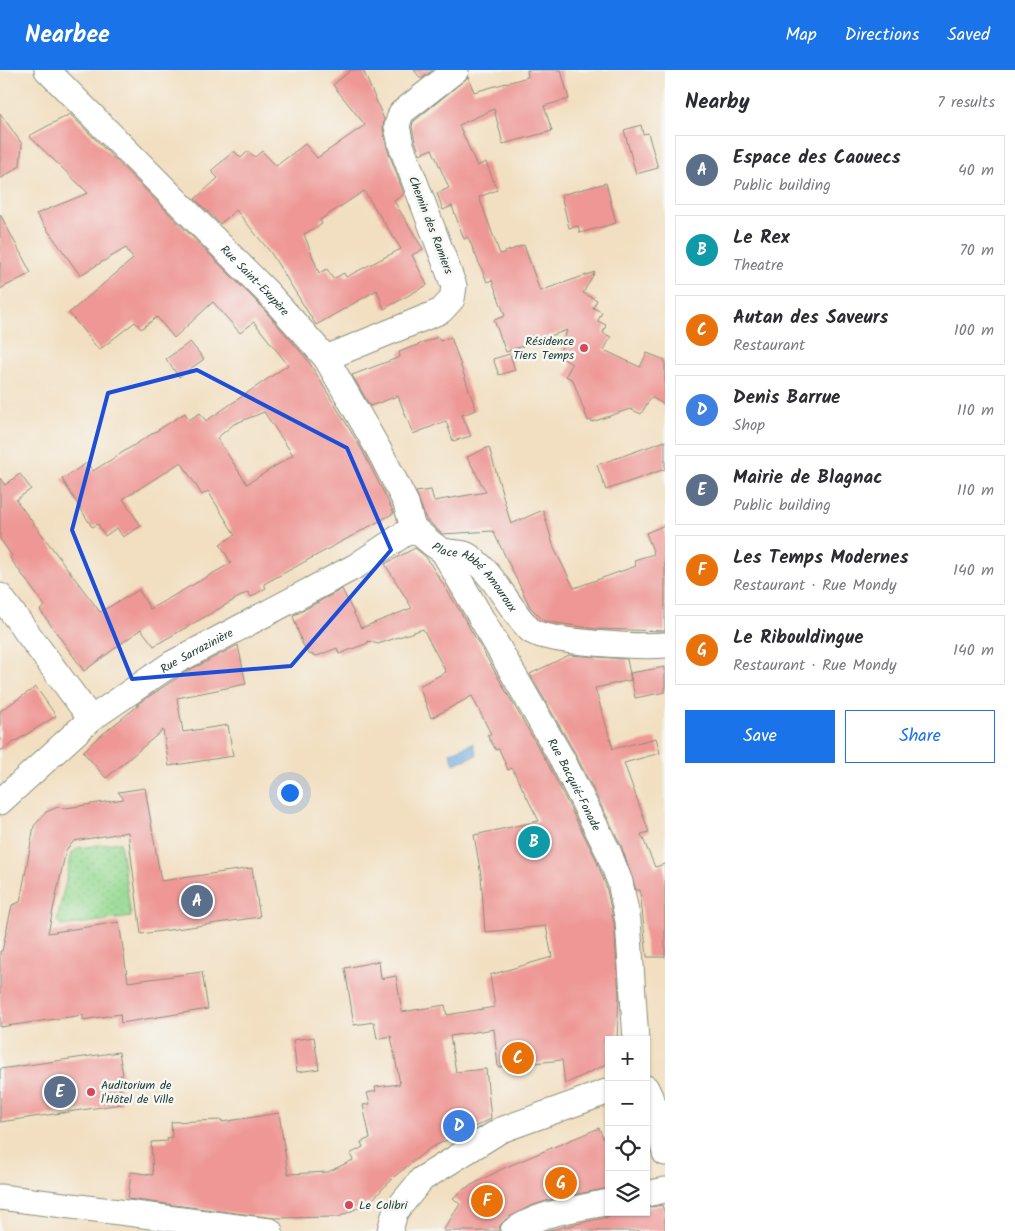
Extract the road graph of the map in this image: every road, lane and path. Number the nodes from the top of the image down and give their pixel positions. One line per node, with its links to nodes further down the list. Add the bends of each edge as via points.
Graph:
1 (47, 70): 3 (street, Rue Saint-Exupère, via 268,293)
2 (456, 70): 3 (street, Chemin des Ramiers, via 401,112 397,126 401,145 454,286 452,300 441,311)
3 (326, 358): 4 (street, Rue Saint-Exupère, via 380,452 406,503)
4 (413, 528): 5 (street, Place Abbé Amouroux); 8 (street, Rue Sarrazinière, via 356,566 171,664)
5 (443, 551): 7 (street, Place Abbé Amouroux, via 463,552 474,559 487,571 531,631 566,641); 10 (street, Rue Bacquié-Fonade, via 562,759 608,851 620,882 628,920)
6 (0, 596): 8 (street)
7 (665, 645)
8 (91, 720): 9 (street, Rue Sarrazinière)
9 (0, 802)
10 (636, 1036)
11 (665, 1082): 12 (street)
12 (650, 1085)
13 (605, 1092): 21 (street, via 501,1130 422,1179 395,1212)
14 (650, 1096): 15 (street)
15 (665, 1153)
16 (665, 1190): 17 (street)
17 (650, 1193)
18 (0, 1197): 20 (street)
19 (605, 1203): 22 (street, via 544,1216)
20 (270, 1231)
21 (390, 1231)
22 (513, 1231)

